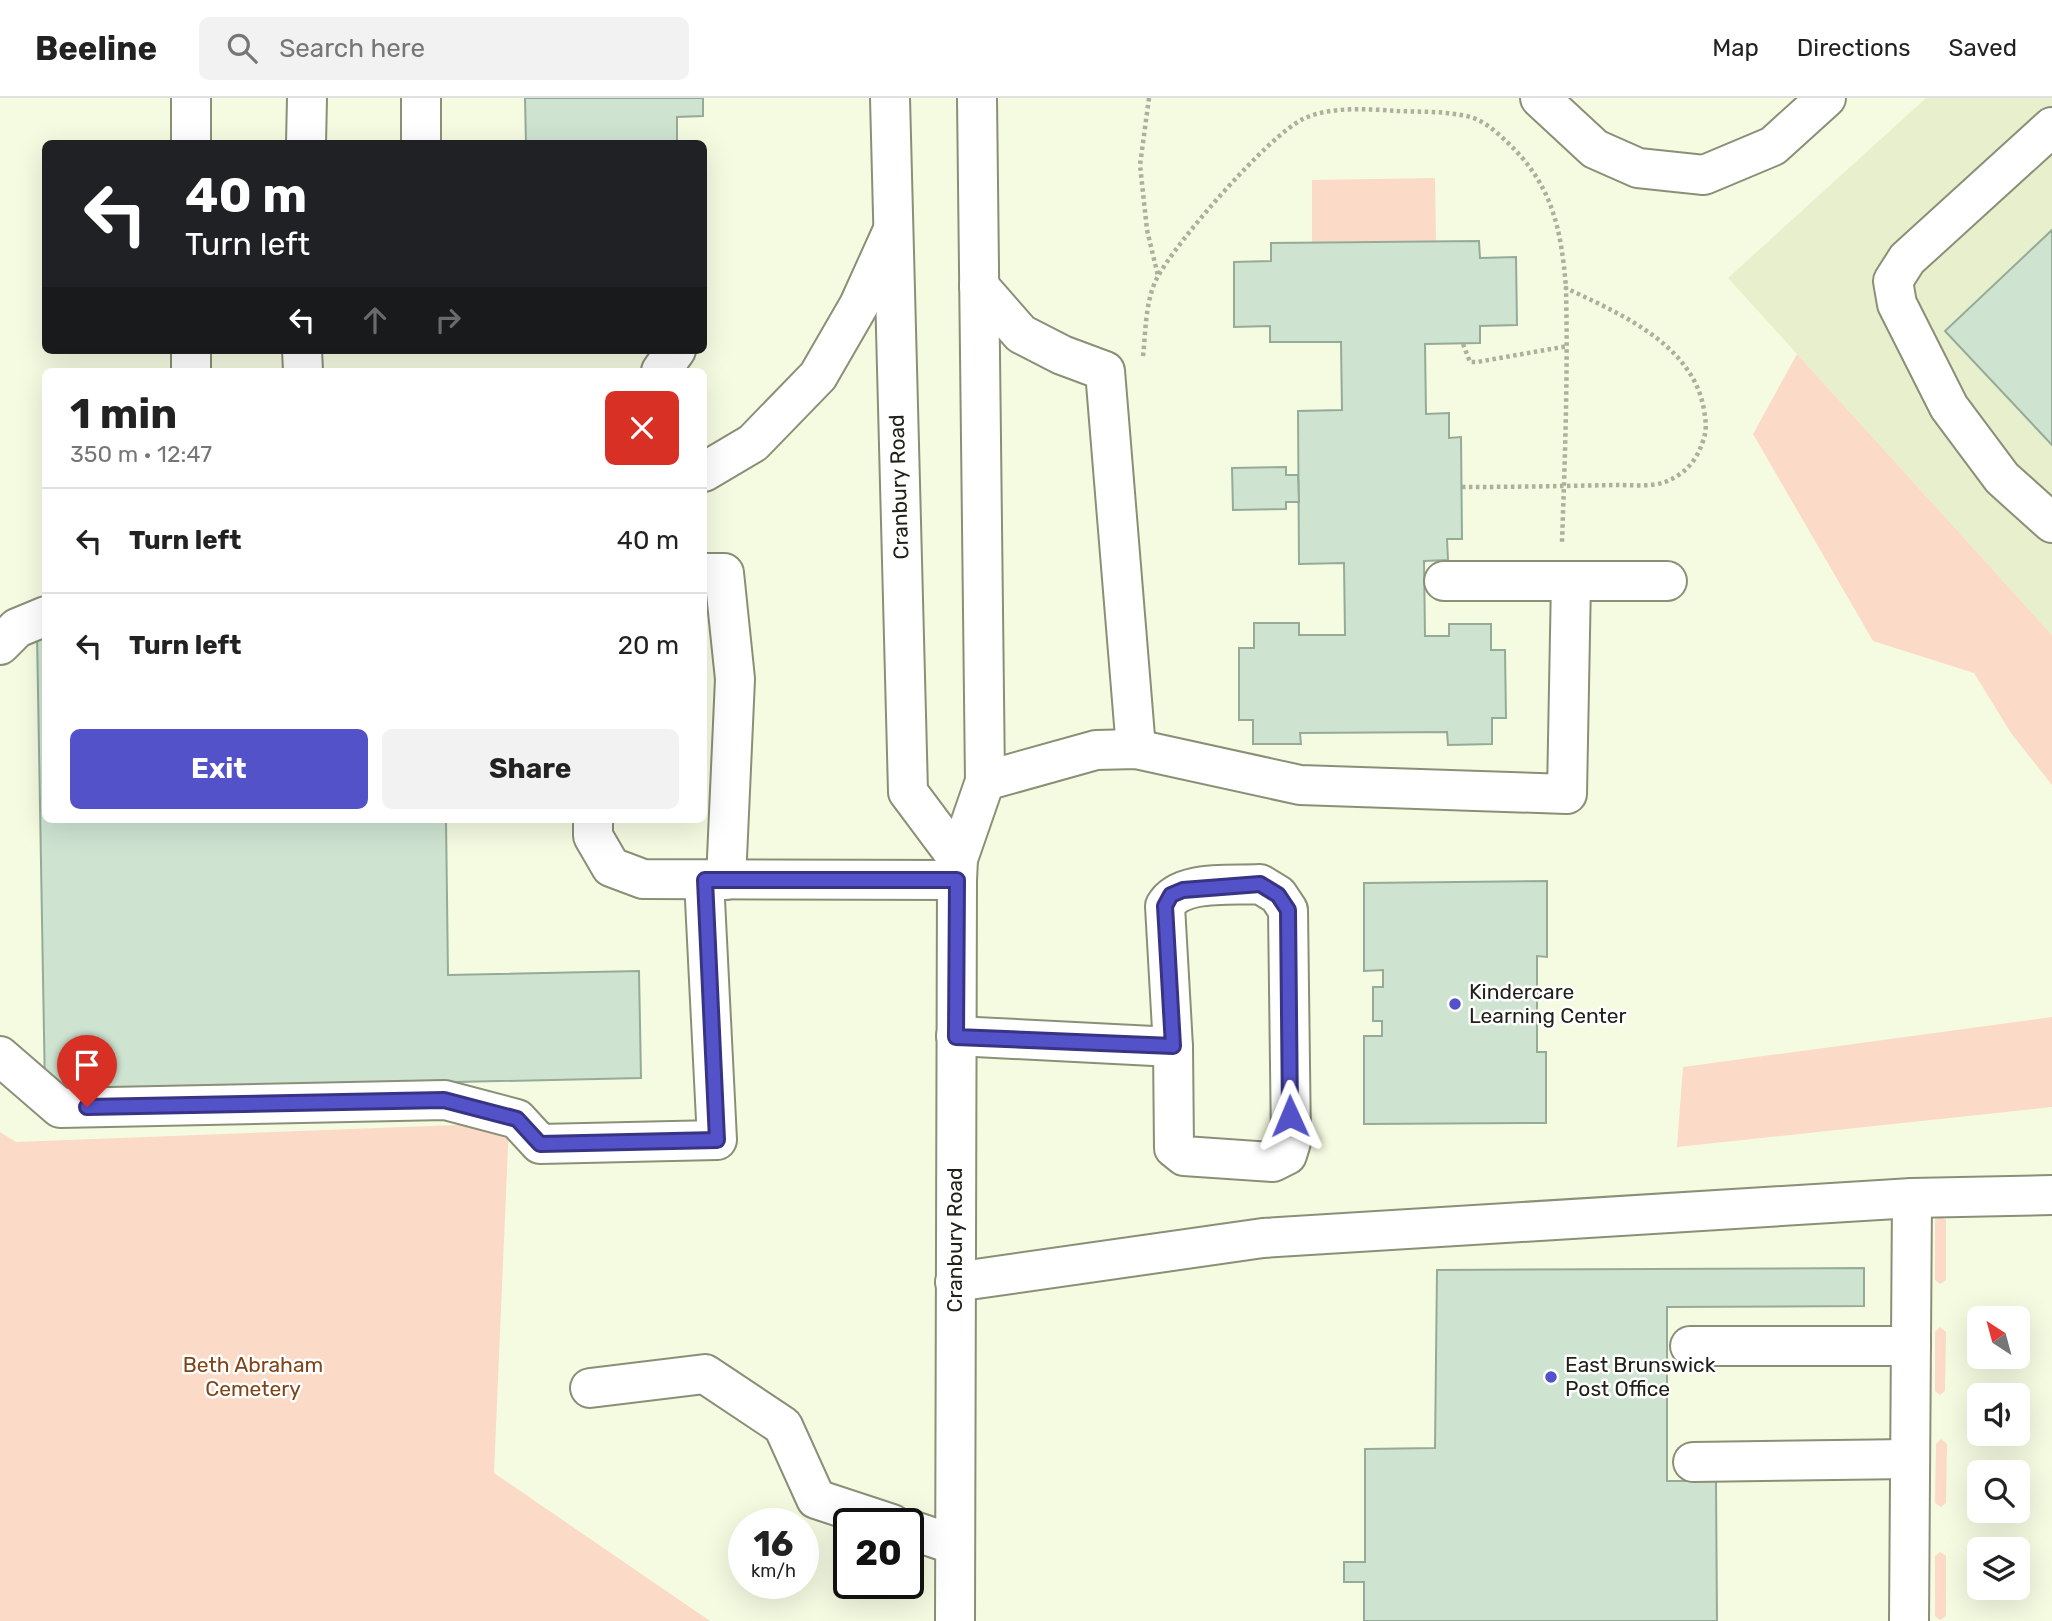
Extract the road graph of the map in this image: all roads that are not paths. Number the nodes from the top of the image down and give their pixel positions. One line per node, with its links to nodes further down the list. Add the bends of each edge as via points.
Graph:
1 (191, 98): 9 (main road)
2 (307, 98): 10 (main road)
3 (421, 98): 11 (main road)
4 (890, 98): 12 (main road, Cranbury Road)
5 (977, 98): 13 (main road, Cranbury Road)
6 (1540, 98): 7 (main road, via 1595,149 1638,168 1704,175 1773,146)
7 (1826, 98)
8 (2052, 127): 15 (main road, via 1907,259 1893,281 1897,304 1949,407 2002,478)
9 (191, 140)
10 (306, 140)
11 (421, 140)
12 (892, 232): 14 (main road, via 859,305 818,376 753,443); 25 (main road, Cranbury Road, via 908,792)
13 (979, 286): 22 (main road, via 1021,334 1105,371); 23 (main road, Cranbury Road)
14 (707, 470)
15 (2052, 523)
16 (707, 573): 26 (main road, via 724,573 734,680)
17 (1444, 581): 18 (main road)
18 (1566, 581): 19 (main road); 22 (main road, via 1567,794 1300,785)
19 (1667, 581)
20 (42, 618): 21 (main road, via 17,628)
21 (0, 646)
22 (1136, 749): 23 (main road, via 1096,750)
23 (985, 781): 25 (main road, Cranbury Road)
24 (593, 823): 26 (main road, via 593,836 611,867 643,879)
25 (958, 869): 26 (main road); 27 (main road, Cranbury Road)
26 (715, 880): 29 (main road, via 717,1140 540,1144 517,1119 444,1100 60,1108)
27 (956, 1037): 28 (main road); 32 (main road, Cranbury Road)
28 (1173, 1046): 28 (main road, via 1174,1148 1184,1156 1273,1162 1287,1154 1291,1142 1288,910 1278,895 1260,884 1171,895 1165,906)
29 (0, 1056)
30 (2052, 1195): 31 (main road)
31 (1912, 1198): 32 (main road, via 1263,1238); 34 (main road)
32 (955, 1282): 40 (main road, Cranbury Road)
33 (1690, 1346): 34 (main road)
34 (1911, 1346): 36 (main road)
35 (590, 1388): 38 (main road, via 705,1374 783,1426 816,1499)
36 (1910, 1459): 37 (main road); 42 (main road)
37 (1693, 1462)
38 (843, 1508)
39 (924, 1535): 40 (main road)
40 (955, 1545): 41 (main road, Cranbury Road)
41 (955, 1621)
42 (1909, 1621)

